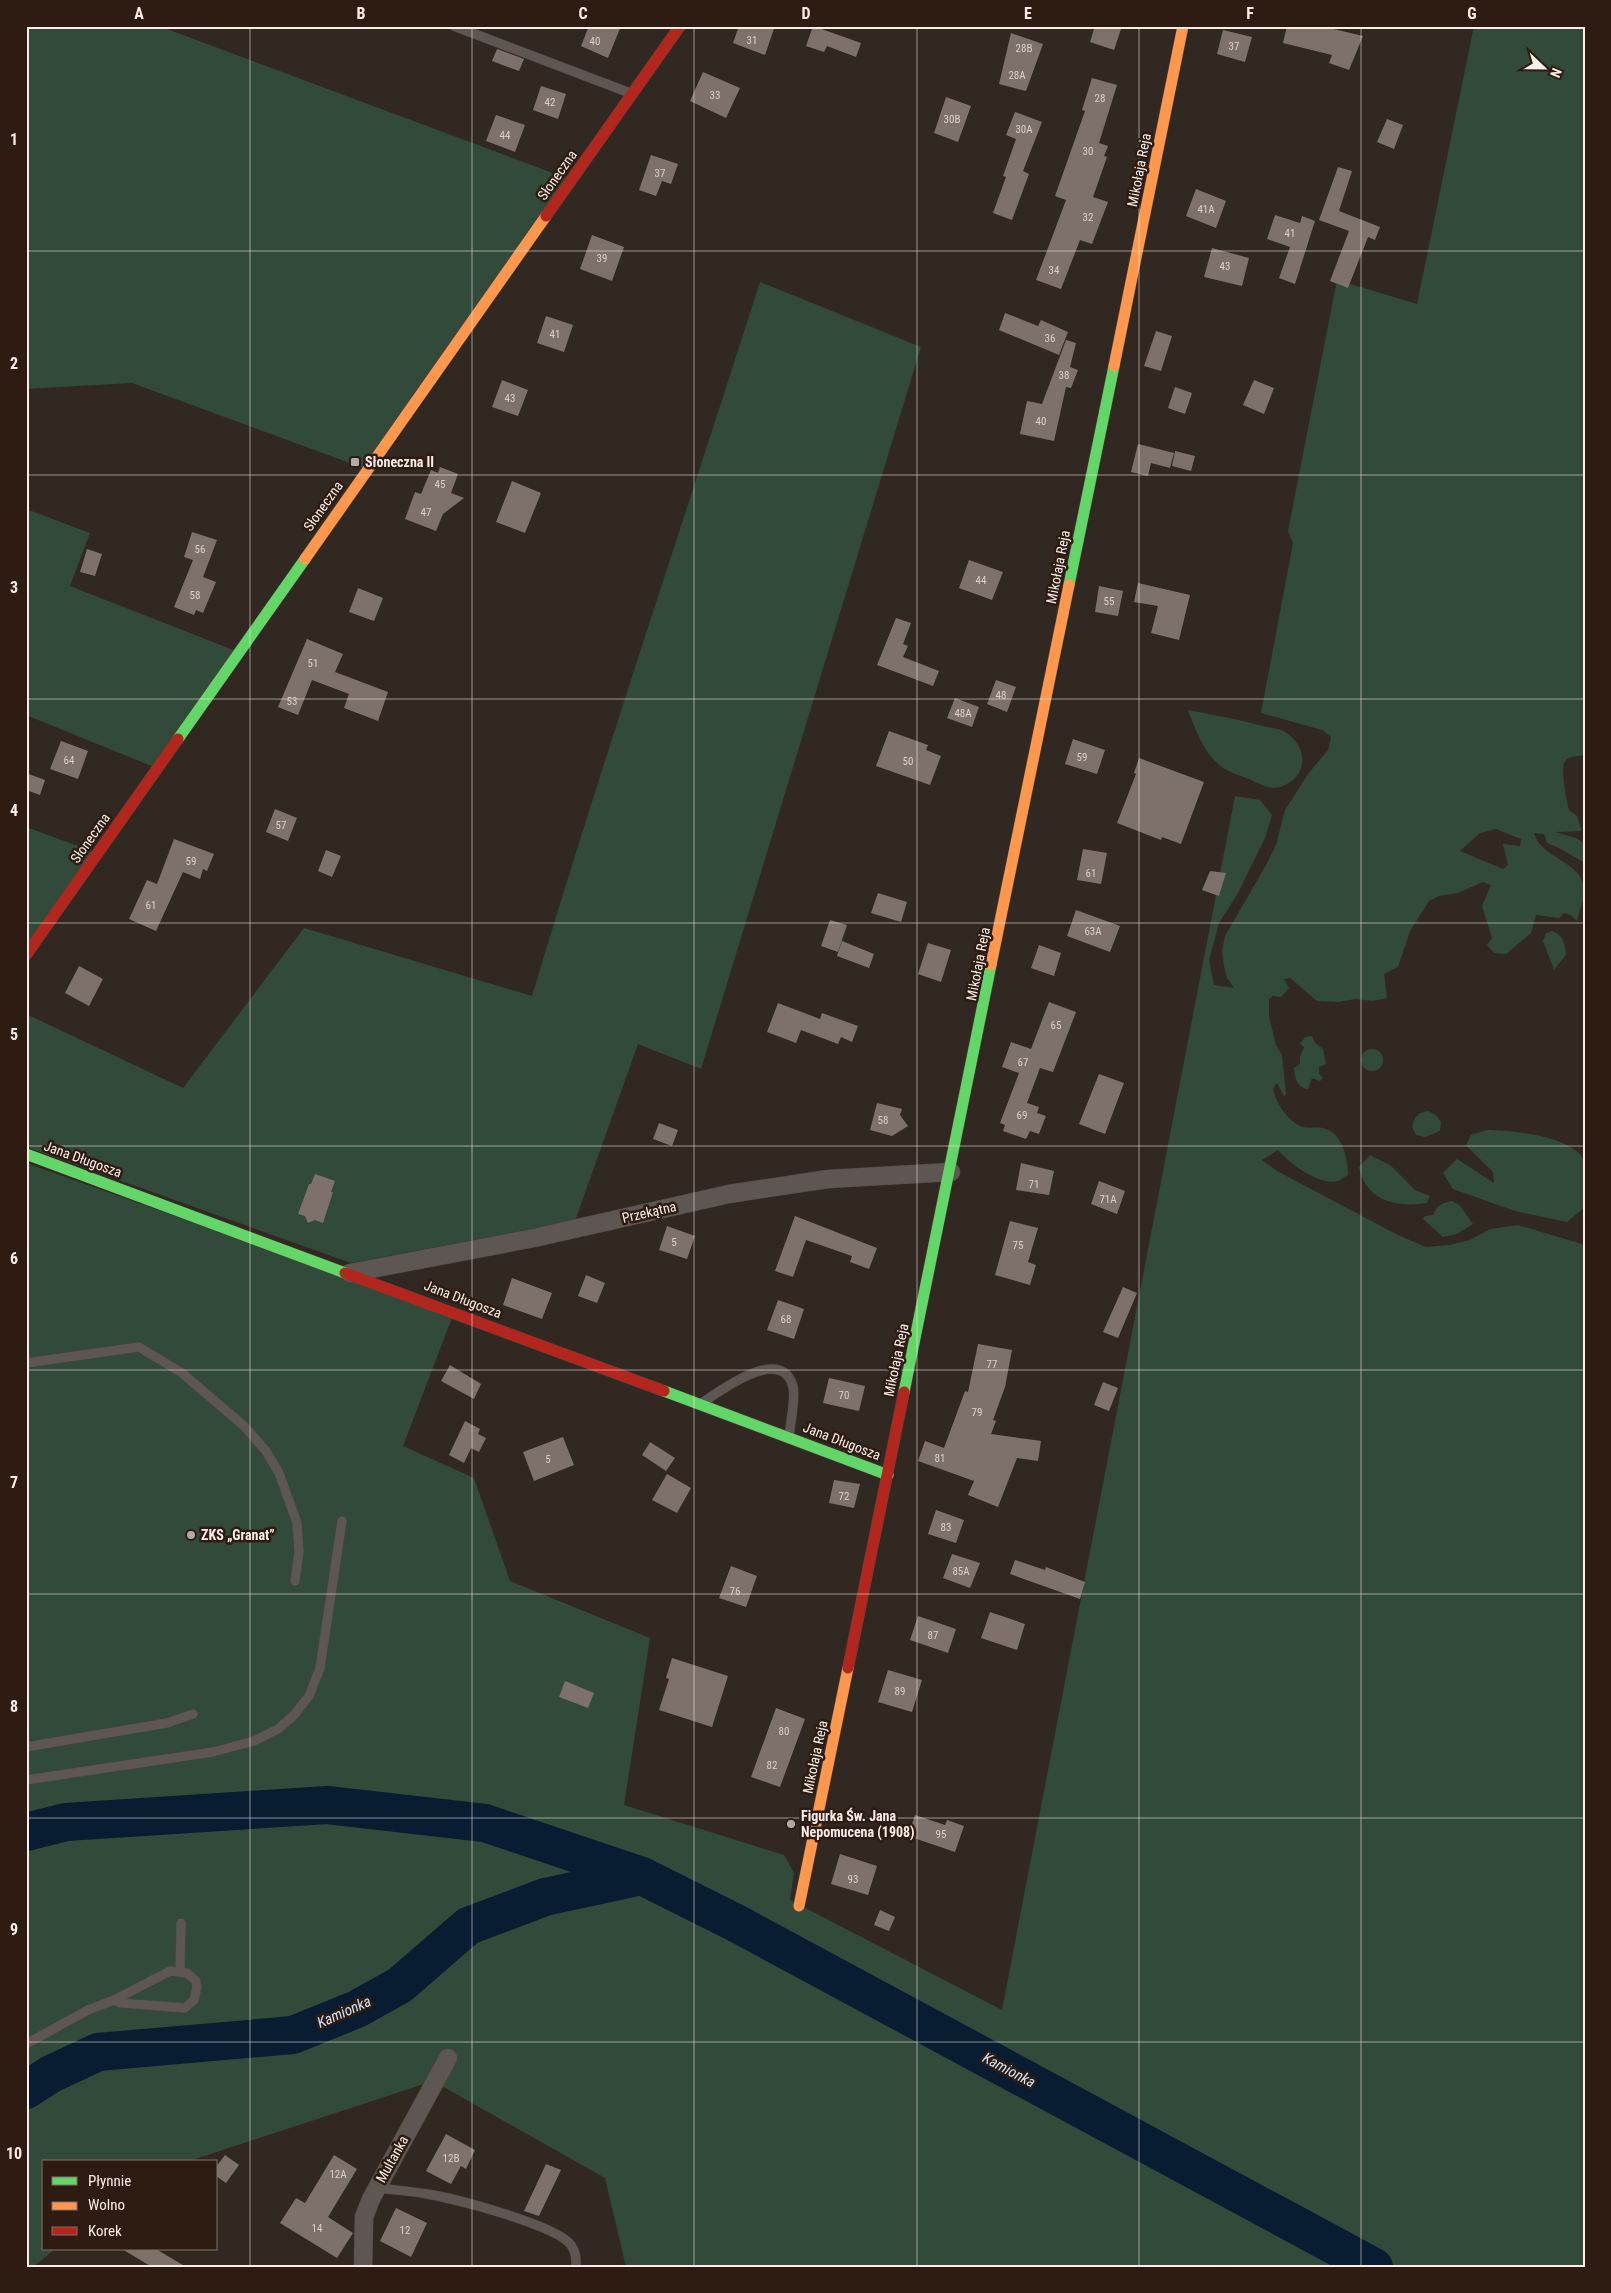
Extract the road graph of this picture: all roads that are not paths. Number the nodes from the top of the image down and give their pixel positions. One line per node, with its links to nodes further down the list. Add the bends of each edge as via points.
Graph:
1 (454, 26): 4 (lane)
2 (680, 26): 4 (street, Słoneczna)
3 (1183, 26): 7 (street, Mikołaja Reja)
4 (633, 94): 5 (street, Słoneczna)
5 (26, 955)
6 (26, 1154): 8 (street, Jana Długosza)
7 (951, 1172): 8 (street, Przekątna, via 828,1179 729,1194 534,1238); 12 (street, Mikołaja Reja)
8 (350, 1273): 10 (street, Jana Długosza)
9 (26, 1363): 14 (lane, via 139,1347 182,1373 244,1426 280,1473 297,1523 299,1552)
10 (700, 1404): 11 (street, Jana Długosza); 11 (lane, via 754,1372 782,1371 790,1378 794,1389)
11 (789, 1437): 12 (street, Jana Długosza)
12 (888, 1475): 18 (street, Mikołaja Reja)
13 (342, 1521): 17 (lane, via 318,1676 309,1696 278,1729 254,1741 213,1752)
14 (295, 1581)
15 (193, 1714): 16 (lane, via 167,1723)
16 (26, 1747)
17 (26, 1780)
18 (799, 1906)
19 (181, 1923): 20 (lane)
20 (180, 1971): 21 (lane, via 170,1971); 21 (lane, via 192,1977 197,1987 194,2000 185,2008)
21 (114, 2000): 22 (lane, via 88,2010)
22 (26, 2044)
23 (448, 2058): 24 (street, Multanka)
24 (376, 2188): 25 (street, Multanka, via 364,2216); 26 (lane, via 428,2194 556,2233 570,2244 576,2256)
25 (363, 2267)
26 (576, 2267)

